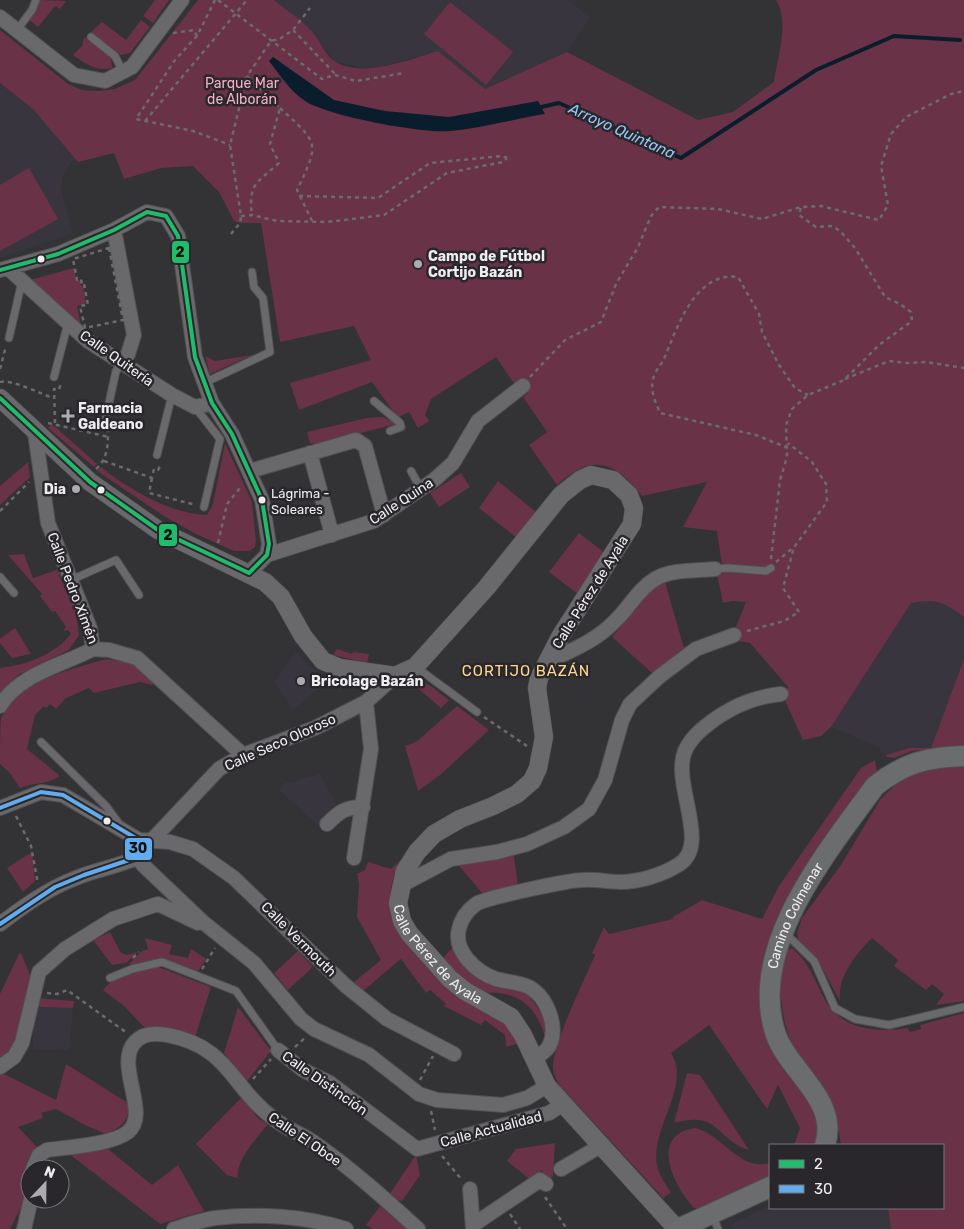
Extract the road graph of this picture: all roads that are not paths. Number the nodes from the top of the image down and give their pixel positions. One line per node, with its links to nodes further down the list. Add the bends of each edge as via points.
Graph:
1 (36, 0): 4 (lane)
2 (182, 0): 6 (street, via 132,67)
3 (0, 17): 4 (street)
4 (17, 30): 6 (street, via 74,75 105,81)
5 (91, 37): 6 (lane, via 115,56)
6 (123, 72)
7 (114, 230): 8 (street, via 58,254); 13 (street, via 134,336); 15 (street, via 147,212 166,216 178,236 194,357)
8 (4, 270): 10 (street, Calle Quitería)
9 (252, 272): 15 (lane, via 254,287 263,298 270,352)
10 (22, 281): 11 (street, Calle Quitería); 12 (lane)
11 (68, 322): 13 (street, Calle Quitería, via 88,341); 14 (lane)
12 (9, 338)
13 (122, 363): 18 (street, Calle Quitería); 22 (lane, via 116,371)
14 (54, 377)
15 (204, 383): 20 (street)
16 (523, 386): 29 (street, Calle Quina, via 478,421 453,462)
17 (2, 389): 24 (street)
18 (172, 396): 21 (street, Calle Quitería); 26 (lane)
19 (374, 401): 23 (lane, via 400,423 401,428)
20 (212, 403): 21 (street); 28 (street, via 232,434)
21 (195, 407): 30 (lane, via 220,439)
22 (105, 421)
23 (390, 432)
24 (35, 433): 36 (street, via 90,482 158,530); 38 (street, Calle Pedro Ximén, via 48,523)
25 (310, 454): 28 (street); 31 (street, via 356,440 365,446); 32 (street)
26 (157, 455)
27 (411, 471): 29 (lane)
28 (247, 477): 33 (street, via 262,500 269,544)
29 (421, 489): 31 (street, Calle Quina)
30 (204, 507)
31 (384, 515): 32 (street, Calle Quina)
32 (332, 535): 33 (street, Calle Quina)
33 (267, 555): 36 (street, Calle Quina)
34 (771, 568): 35 (lane, via 766,571)
35 (715, 569): 43 (street, via 656,578 596,639)
36 (249, 573): 45 (street, via 265,582 281,598 303,636 323,661 340,668)
37 (0, 577): 39 (lane)
38 (71, 580): 40 (lane, via 116,560); 42 (street, Calle Pedro Ximén, via 90,628)
39 (14, 593)
40 (138, 595)
41 (734, 635): 60 (street, via 696,649 630,704 622,720 605,780 589,809 564,827 527,844 451,859)
42 (93, 649): 48 (street, via 20,684); 51 (street, Calle Pedro Ximén, via 137,658)
43 (546, 662): 44 (street, Calle Pérez de Ayala, via 632,524 634,508 629,495 603,476 580,480 561,495 487,587); 60 (street, Calle Pérez de Ayala, via 537,688 544,737 532,782 509,798 434,834 417,852)
44 (415, 667): 45 (street); 49 (lane)
45 (395, 676): 47 (street, Calle Seco Oloroso)
46 (781, 694): 68 (street, via 759,696 733,706 698,731 684,752 681,782 693,833 691,849 680,864 655,876 622,882 582,880 493,898 476,904 462,918 458,944 468,961 497,979 530,988 550,1014 553,1029 549,1048)
47 (366, 702): 51 (street, Calle Seco Oloroso, via 315,728); 54 (street, via 371,749)
48 (0, 706)
49 (477, 712)
50 (41, 742): 56 (lane, via 106,806)
51 (243, 755): 57 (street, Calle Seco Oloroso, via 219,769)
52 (964, 756): 63 (main road, Camino Colmenar, via 916,761 875,786 801,893)
53 (5, 806): 56 (street, via 41,792 63,795)
54 (363, 807): 55 (street, via 341,810); 59 (street)
55 (328, 824)
56 (125, 832): 57 (street)
57 (145, 840): 58 (street); 67 (street, Calle Vermouth, via 170,842 193,849 234,878 346,986 387,1019)
58 (138, 857): 61 (street, via 77,877 41,894); 62 (street)
59 (354, 858)
60 (400, 886): 68 (street, Calle Pérez de Ayala, via 398,903 409,933 450,979 511,1017)
61 (2, 919)
62 (204, 923): 69 (street, via 194,922 158,904 113,919 65,949 39,972 22,1043 14,1057); 70 (street, via 254,963 301,1019 314,1029 369,1055 419,1094 503,1105 527,1098)
63 (783, 931): 65 (lane, via 814,961 835,1008 855,1020 889,1025); 72 (main road, Camino Colmenar, via 771,970 770,1000 776,1035 825,1112 828,1127)
64 (110, 978): 66 (lane, Calle Distinción, via 162,962 236,991)
65 (964, 1007)
66 (279, 1054): 74 (street, Calle Distinción, via 330,1083)
67 (454, 1054)
68 (535, 1058): 70 (street, Calle Pérez de Ayala)
69 (0, 1067)
70 (547, 1086): 71 (street, Calle Pérez de Ayala)
71 (563, 1104): 73 (street, Calle Pérez de Ayala); 74 (street, Calle Actualidad, via 549,1113)
72 (825, 1144)
73 (602, 1145): 76 (street); 87 (street, Calle Pérez de Ayala)
74 (417, 1149)
75 (37, 1159): 86 (street, Calle El Oboe, via 47,1150 112,1139 128,1131 135,1121 136,1110 128,1052 136,1040 155,1033 183,1038 203,1047 225,1064 252,1100 274,1120 315,1143)
76 (561, 1169)
77 (769, 1187): 81 (main road)
78 (470, 1189): 82 (street)
79 (545, 1189): 82 (street, via 540,1180)
80 (29, 1209): 83 (street)
81 (715, 1221): 87 (main road)
82 (473, 1227)
83 (24, 1229)
84 (174, 1229): 85 (street, via 214,1218 257,1217 330,1224)
85 (346, 1229)
86 (418, 1229)
87 (677, 1229)

